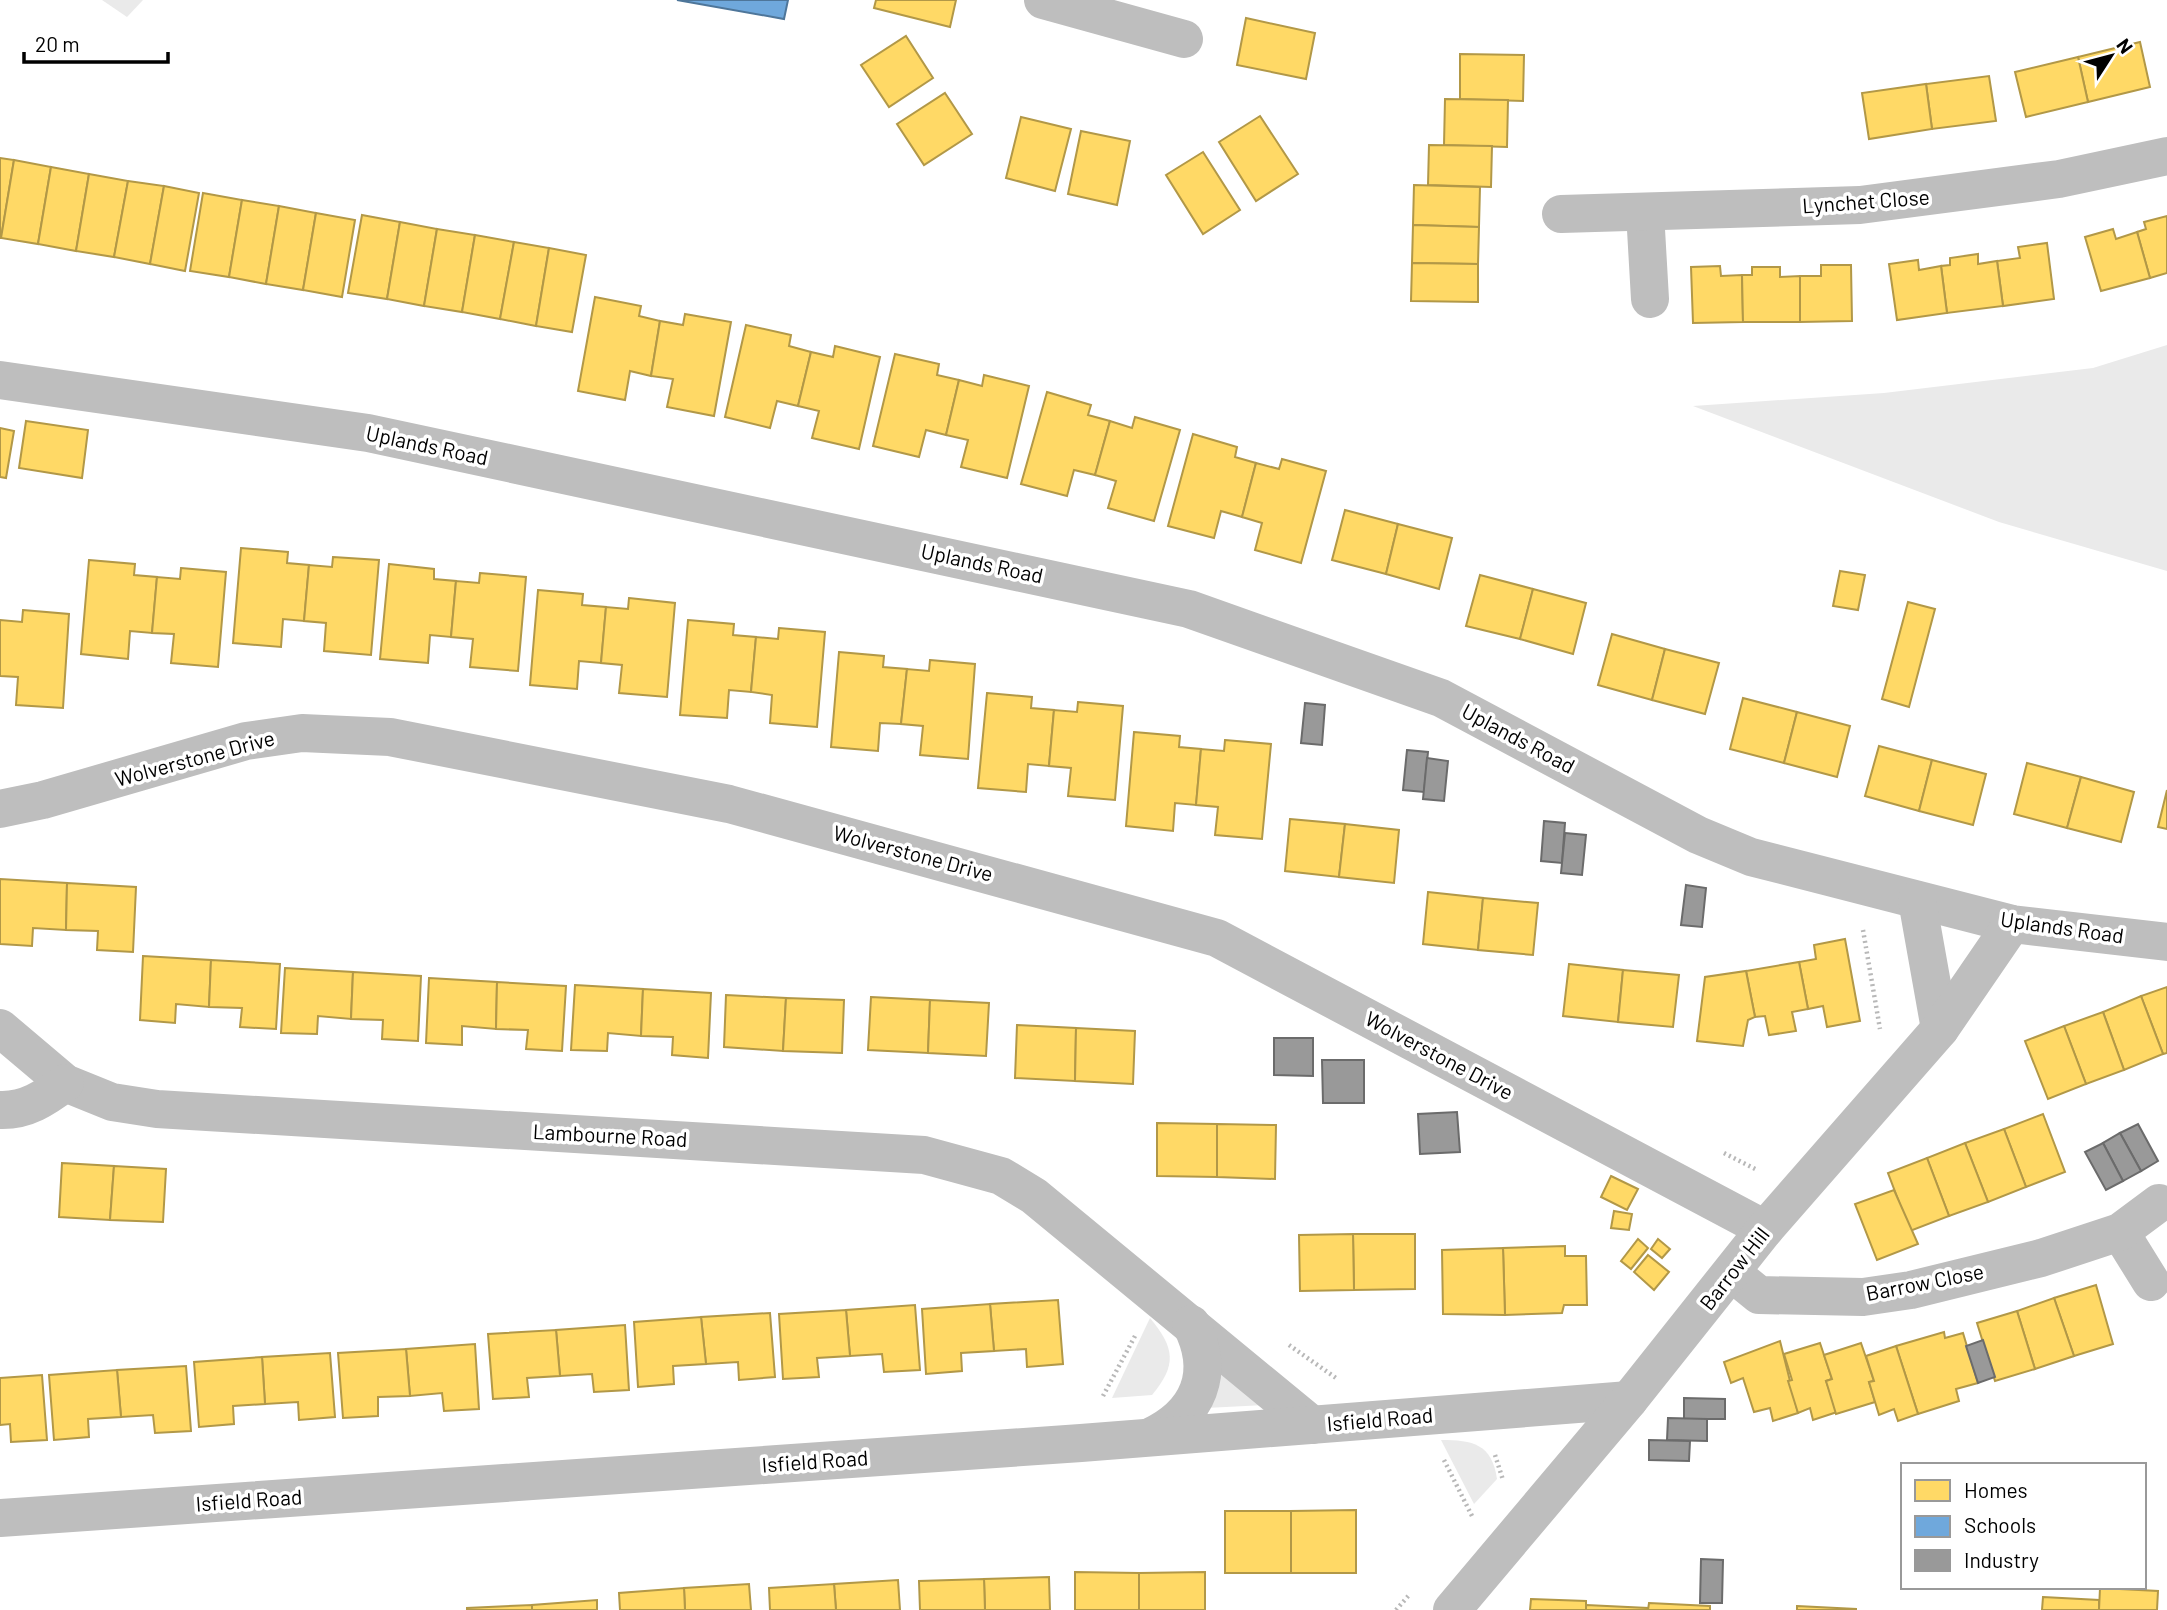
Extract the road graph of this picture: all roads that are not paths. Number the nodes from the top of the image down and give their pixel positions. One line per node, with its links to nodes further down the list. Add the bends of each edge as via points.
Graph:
1 (1043, 0): 2 (street)
2 (1090, 6): 3 (street)
3 (1184, 39)
4 (2167, 156): 5 (street, Lynchet Close, via 2059,179 1860,205)
5 (1645, 212): 6 (street, Lynchet Close); 7 (street)
6 (1561, 214)
7 (1650, 299)
8 (0, 380): 10 (street, Uplands Road, via 368,433 1189,609 1441,698 1698,835 1751,857)
9 (0, 809): 18 (street, Wolverstone Drive, via 246,741 302,733 390,737 729,804 1217,938)
10 (1917, 900): 11 (street, Uplands Road); 14 (street)
11 (2012, 924): 12 (street, Uplands Road); 14 (street, Barrow Hill)
12 (2167, 942)
13 (0, 1028): 15 (street, Lambourne Road)
14 (1940, 1029): 18 (street, Barrow Hill)
15 (65, 1083): 16 (street, via 43,1101); 22 (street, Lambourne Road, via 112,1102 157,1109 924,1155 1001,1176 1034,1196)
16 (0, 1110)
17 (2159, 1203): 19 (street, Barrow Close)
18 (1765, 1229): 20 (street, Barrow Hill)
19 (2120, 1232): 20 (street, Barrow Close, via 2041,1258 1863,1297 1759,1295); 21 (street)
20 (1732, 1273): 23 (street, Barrow Hill)
21 (2151, 1282)
22 (1191, 1324): 24 (street, Lambourne Road); 25 (street, via 1202,1354 1199,1389 1179,1420)
23 (1629, 1400): 24 (street, Isfield Road); 27 (street, Barrow Hill)
24 (1312, 1425): 25 (street, Isfield Road)
25 (1150, 1437): 26 (street, Isfield Road)
26 (0, 1518)
27 (1452, 1610)

